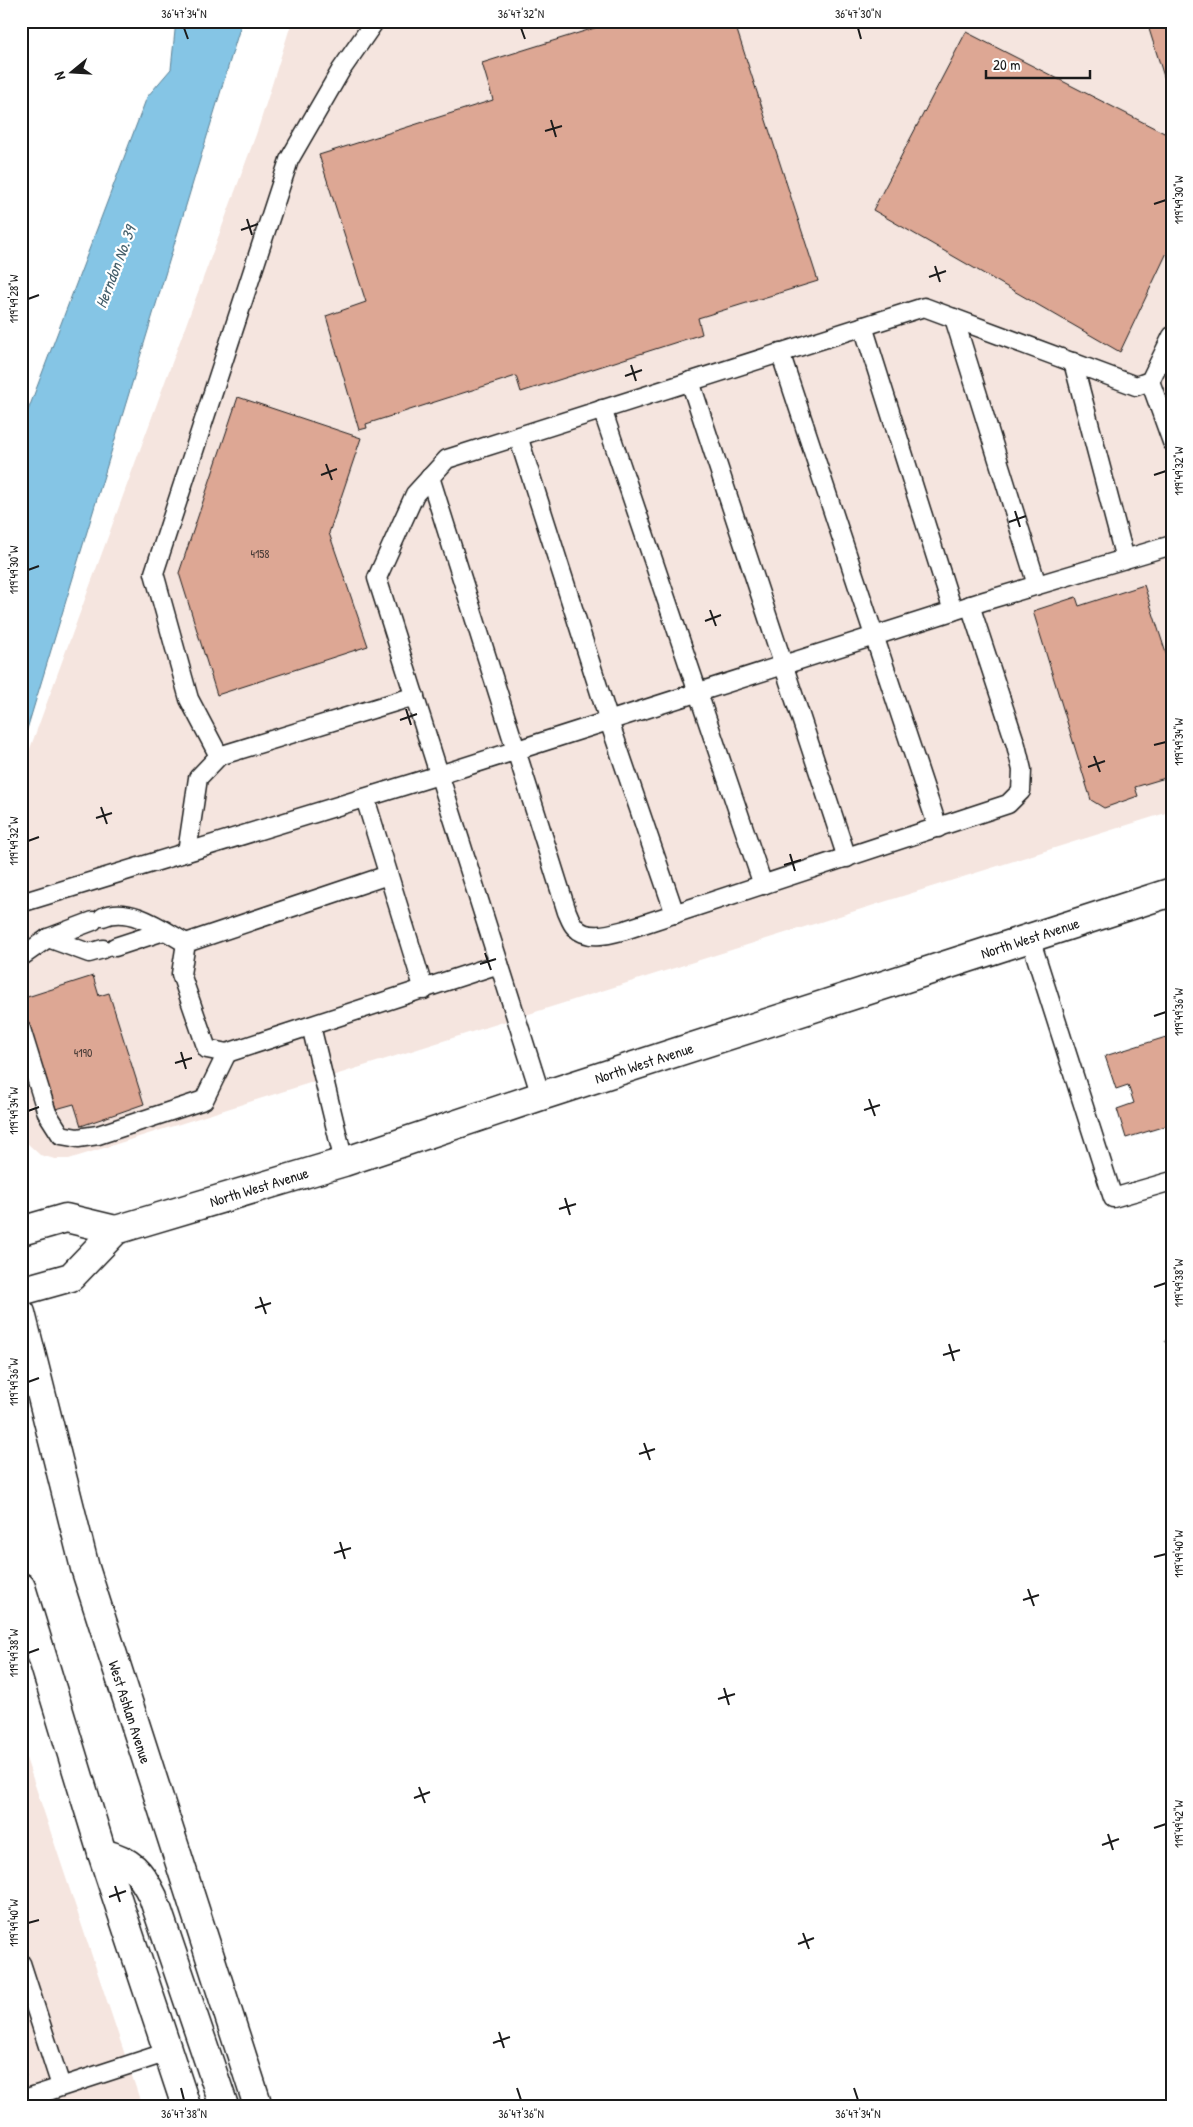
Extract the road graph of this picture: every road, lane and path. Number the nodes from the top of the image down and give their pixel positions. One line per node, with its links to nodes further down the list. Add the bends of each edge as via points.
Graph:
1 (375, 21): 24 (lane, via 341,70 289,160 154,574 189,699)
2 (954, 318): 3 (lane, via 924,307); 6 (lane); 15 (lane)
3 (863, 326): 5 (lane); 17 (lane)
4 (1172, 336): 8 (lane)
5 (780, 352): 7 (lane); 18 (lane)
6 (1073, 362): 8 (lane, via 1136,386); 14 (lane)
7 (690, 381): 9 (lane); 19 (lane)
8 (1150, 381): 11 (lane)
9 (602, 409): 10 (lane); 20 (lane)
10 (518, 436): 12 (lane, via 447,459); 22 (lane)
11 (1172, 442)
12 (430, 477): 21 (lane, via 414,494 377,578); 23 (lane)
13 (1172, 546): 14 (lane)
14 (1125, 559): 15 (lane)
15 (1037, 585): 16 (lane)
16 (970, 605): 17 (lane); 27 (lane, via 1016,745 1022,770 1021,791 1008,804)
17 (953, 611): 18 (lane)
18 (873, 636): 19 (lane); 27 (lane)
19 (783, 665): 20 (lane); 29 (lane)
20 (697, 693): 22 (lane); 31 (lane)
21 (415, 696): 24 (lane); 25 (lane)
22 (609, 721): 23 (lane); 34 (lane)
23 (516, 751): 25 (lane); 34 (lane, via 567,912 575,927 588,935 604,935)
24 (219, 756): 28 (lane, via 198,778)
25 (439, 775): 26 (lane); 40 (lane)
26 (365, 798): 28 (lane); 30 (lane)
27 (938, 828): 29 (lane)
28 (188, 852): 33 (lane)
29 (847, 858): 31 (lane)
30 (388, 875): 38 (lane); 41 (lane)
31 (764, 885): 34 (lane)
32 (1172, 892): 37 (main road, North West Avenue)
33 (21, 903)
34 (675, 914)
35 (164, 931): 36 (lane, via 90,953); 36 (lane, via 131,915 110,914); 38 (lane)
36 (48, 938): 39 (lane)
37 (1030, 938): 45 (main road, North West Avenue); 47 (lane, via 1113,1198)
38 (186, 943): 44 (lane, via 180,974 207,1048)
39 (21, 957)
40 (499, 964): 41 (lane); 45 (lane)
41 (424, 990): 42 (lane)
42 (311, 1026): 44 (lane); 46 (lane)
43 (21, 1029): 44 (lane, via 47,1113 61,1135 78,1138 98,1135 204,1100)
44 (227, 1053)
45 (541, 1096): 46 (main road, North West Avenue)
46 (344, 1162): 48 (main road, North West Avenue)
47 (1172, 1181)
48 (116, 1230): 49 (main road, via 66,1218); 50 (main road, North West Avenue, via 71,1277)
49 (21, 1231)
50 (21, 1291)
51 (21, 1313): 61 (main road, West Ashlan Avenue, via 85,1568)
52 (21, 1586): 53 (main road)
53 (29, 1638): 54 (main road)
54 (102, 1853): 56 (main road); 60 (main road, via 119,1857 133,1868 153,1897)
55 (21, 1963): 57 (lane)
56 (168, 2052): 57 (lane); 59 (main road)
57 (61, 2086): 58 (lane)
58 (21, 2100)
59 (186, 2106)
60 (224, 2106)
61 (258, 2106)

